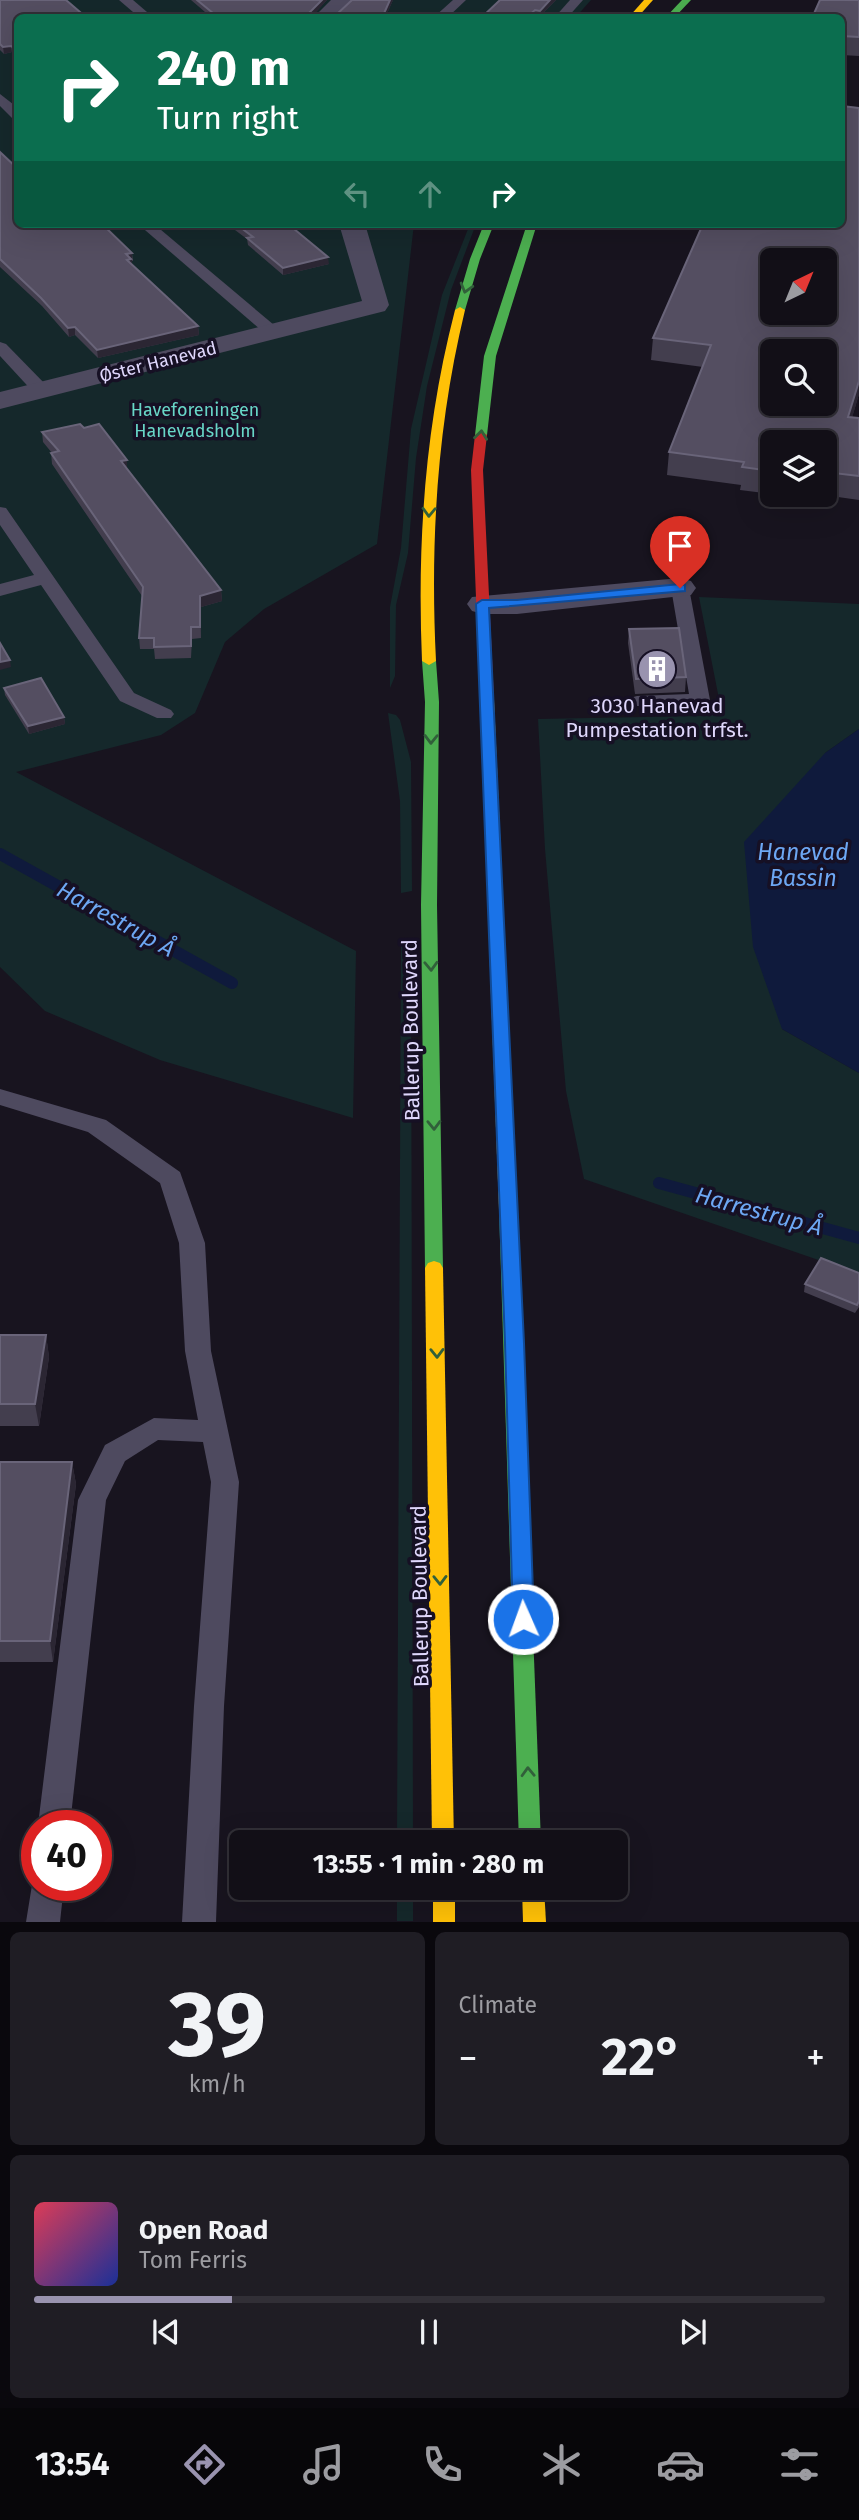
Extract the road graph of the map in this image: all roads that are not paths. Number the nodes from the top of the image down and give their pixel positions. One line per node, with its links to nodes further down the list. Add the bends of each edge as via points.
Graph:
1 (125, 0): 7 (lane)
2 (344, 0): 8 (street)
3 (460, 0): 9 (lane)
4 (577, 0): 10 (lane)
5 (649, 0): 11 (street)
6 (687, 0): 12 (street)
7 (143, 14)
8 (328, 14)
9 (444, 14)
10 (564, 14)
11 (636, 14)
12 (673, 14)
13 (0, 98): 14 (lane)
14 (14, 111)
15 (150, 228): 19 (lane)
16 (353, 228): 19 (street, Øster Hanevad, via 376,305)
17 (487, 228): 33 (street, Ballerup Boulevard, one-way to 33, via 446,356 430,471 426,598 432,702 429,905)
18 (531, 228): 27 (street, one-way to 18, via 477,470 490,356)
19 (274, 333): 21 (street, Øster Hanevad)
20 (0, 347): 21 (lane)
21 (42, 391): 22 (street, Øster Hanevad)
22 (0, 401)
23 (0, 512): 24 (lane)
24 (45, 578): 26 (lane); 29 (lane, via 127,697)
25 (680, 588): 27 (street); 28 (lane, via 700,700)
26 (0, 590)
27 (482, 604): 34 (street, one-way to 27)
28 (637, 702)
29 (164, 714)
30 (0, 1097): 31 (lane, via 97,1126 171,1178 192,1243 198,1351)
31 (215, 1432): 32 (lane, via 154,1429 115,1453 92,1500); 39 (lane, via 225,1482)
32 (56, 1810)
33 (443, 1830)
34 (530, 1830)
35 (443, 1900): 40 (street)
36 (534, 1900): 41 (street)
37 (46, 1901): 38 (lane)
38 (43, 1922)
39 (199, 1922)
40 (444, 1922)
41 (535, 1922)

